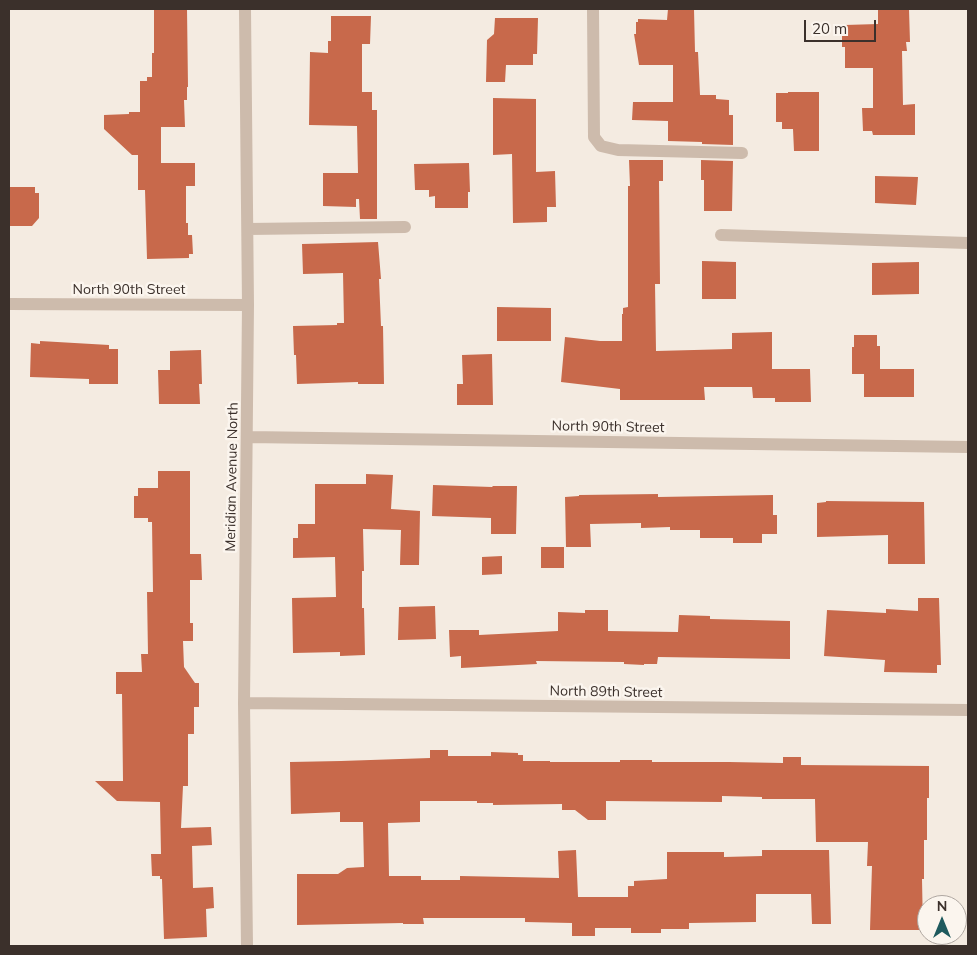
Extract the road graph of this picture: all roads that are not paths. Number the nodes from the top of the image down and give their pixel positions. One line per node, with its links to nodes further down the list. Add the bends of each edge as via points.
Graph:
1 (245, 9): 5 (street, Meridian Avenue North)
2 (593, 9): 3 (street, via 594,137 601,146 618,150)
3 (742, 153)
4 (404, 227): 5 (street)
5 (248, 229): 9 (street, Meridian Avenue North)
6 (721, 235): 7 (street)
7 (968, 244)
8 (9, 304): 9 (street, North 90th Street)
9 (248, 305): 10 (street, Meridian Avenue North)
10 (248, 437): 11 (street, North 90th Street); 12 (street, Meridian Avenue North)
11 (968, 447)
12 (244, 703): 13 (street, North 89th Street); 14 (street, Meridian Avenue North)
13 (968, 710)
14 (247, 946)

